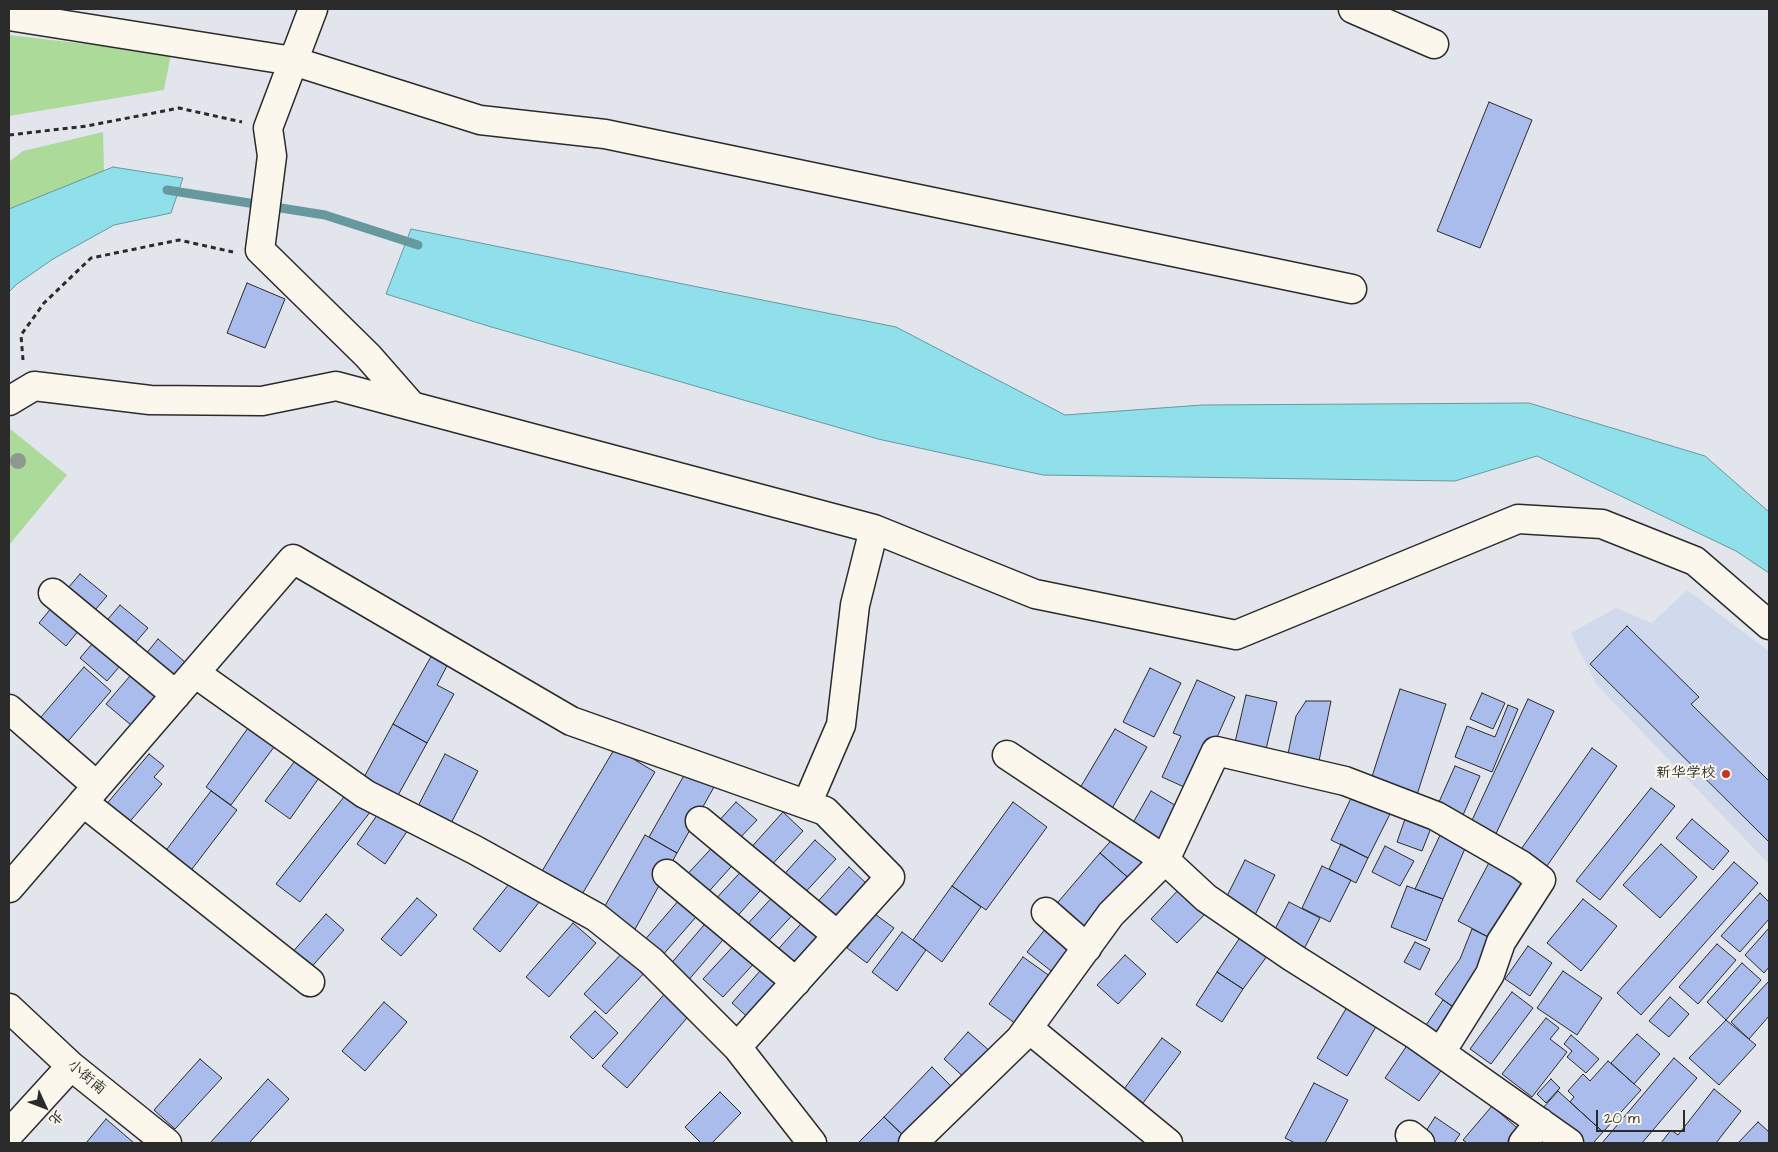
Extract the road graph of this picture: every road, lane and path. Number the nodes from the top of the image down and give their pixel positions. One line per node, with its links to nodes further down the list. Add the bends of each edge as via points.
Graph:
1 (313, 9): 5 (street)
2 (1353, 9): 4 (street)
3 (9, 16): 5 (street)
4 (1434, 44)
5 (293, 61): 6 (street); 9 (street, via 480,120 605,134)
6 (268, 128): 7 (path, via 179,108 87,126); 8 (street, via 272,156)
7 (9, 135)
8 (265, 255): 10 (path, via 179,240 91,258 44,303 21,335); 11 (street, via 368,356)
9 (1352, 289)
10 (17, 396): 11 (street, via 34,386 150,400 262,401 336,386)
11 (411, 406): 12 (street)
12 (874, 529): 14 (street, via 1035,594 1236,635 1518,519 1602,524 1695,561); 20 (street, via 855,605 841,725)
13 (52, 593): 16 (street)
14 (1769, 625)
15 (194, 673): 16 (street); 20 (street, via 294,559 571,721); 32 (street, via 365,794 596,917 651,961)
16 (176, 695): 19 (street)
17 (9, 709): 19 (street)
18 (1007, 755): 22 (street)
19 (90, 794): 24 (street); 28 (street)
20 (807, 804): 26 (street, via 825,811 890,877)
21 (700, 821): 26 (street)
22 (1165, 860): 27 (street, via 1112,914); 33 (street, via 1206,898); 33 (street, via 1216,751 1345,781 1436,816 1521,865 1541,880 1501,942 1490,974)
23 (667, 874): 29 (street)
24 (9, 888)
25 (1046, 912): 27 (street)
26 (838, 935): 29 (street)
27 (1087, 948): 31 (street)
28 (310, 982)
29 (796, 982): 32 (street)
30 (9, 1008): 34 (street, 小街南)
31 (1028, 1028): 39 (street); 40 (street)
32 (737, 1047): 38 (street)
33 (1441, 1052): 35 (street)
34 (72, 1066): 36 (street); 37 (street, 小街南)
35 (1540, 1122): 41 (street); 42 (street)
36 (9, 1134)
37 (167, 1143)
38 (812, 1143)
39 (913, 1143)
40 (1168, 1143)
41 (1523, 1143)
42 (1569, 1143)

